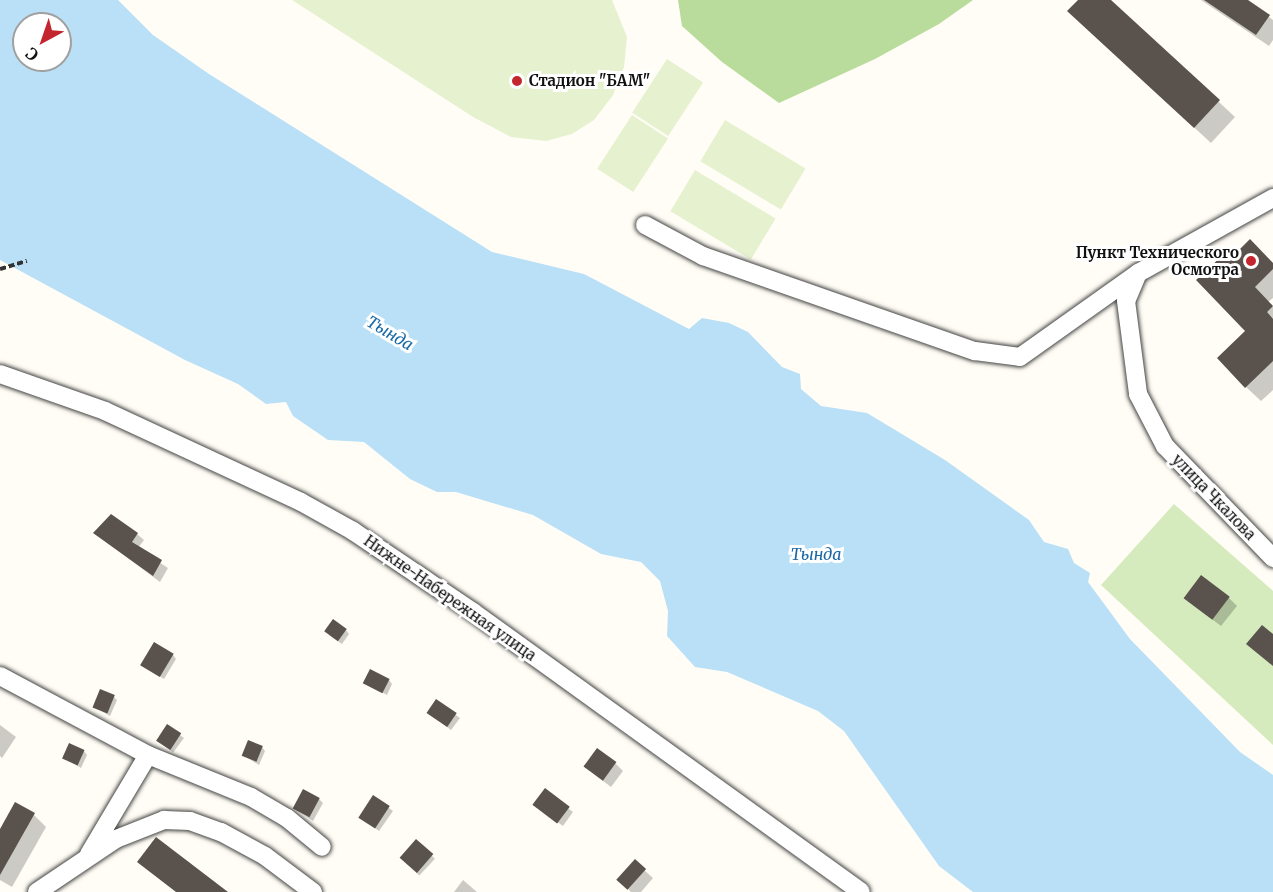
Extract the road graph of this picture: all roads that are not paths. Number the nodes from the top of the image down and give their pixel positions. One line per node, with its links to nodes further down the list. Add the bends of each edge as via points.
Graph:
1 (1273, 198): 3 (street)
2 (645, 225): 3 (street, via 714,259 975,351 1020,357)
3 (1138, 273): 5 (street, улица Чкалова, via 1126,301 1138,394 1165,446)
4 (0, 374): 12 (street, Нижне-Набережная улица, via 105,411 301,502 353,531 473,612)
5 (1273, 558)
6 (0, 676): 7 (street)
7 (147, 755): 8 (street, via 251,797); 9 (street)
8 (322, 847)
9 (86, 858): 10 (street); 11 (street, via 116,839 164,820 190,821 221,832 265,856)
10 (37, 892)
11 (313, 892)
12 (861, 892)

